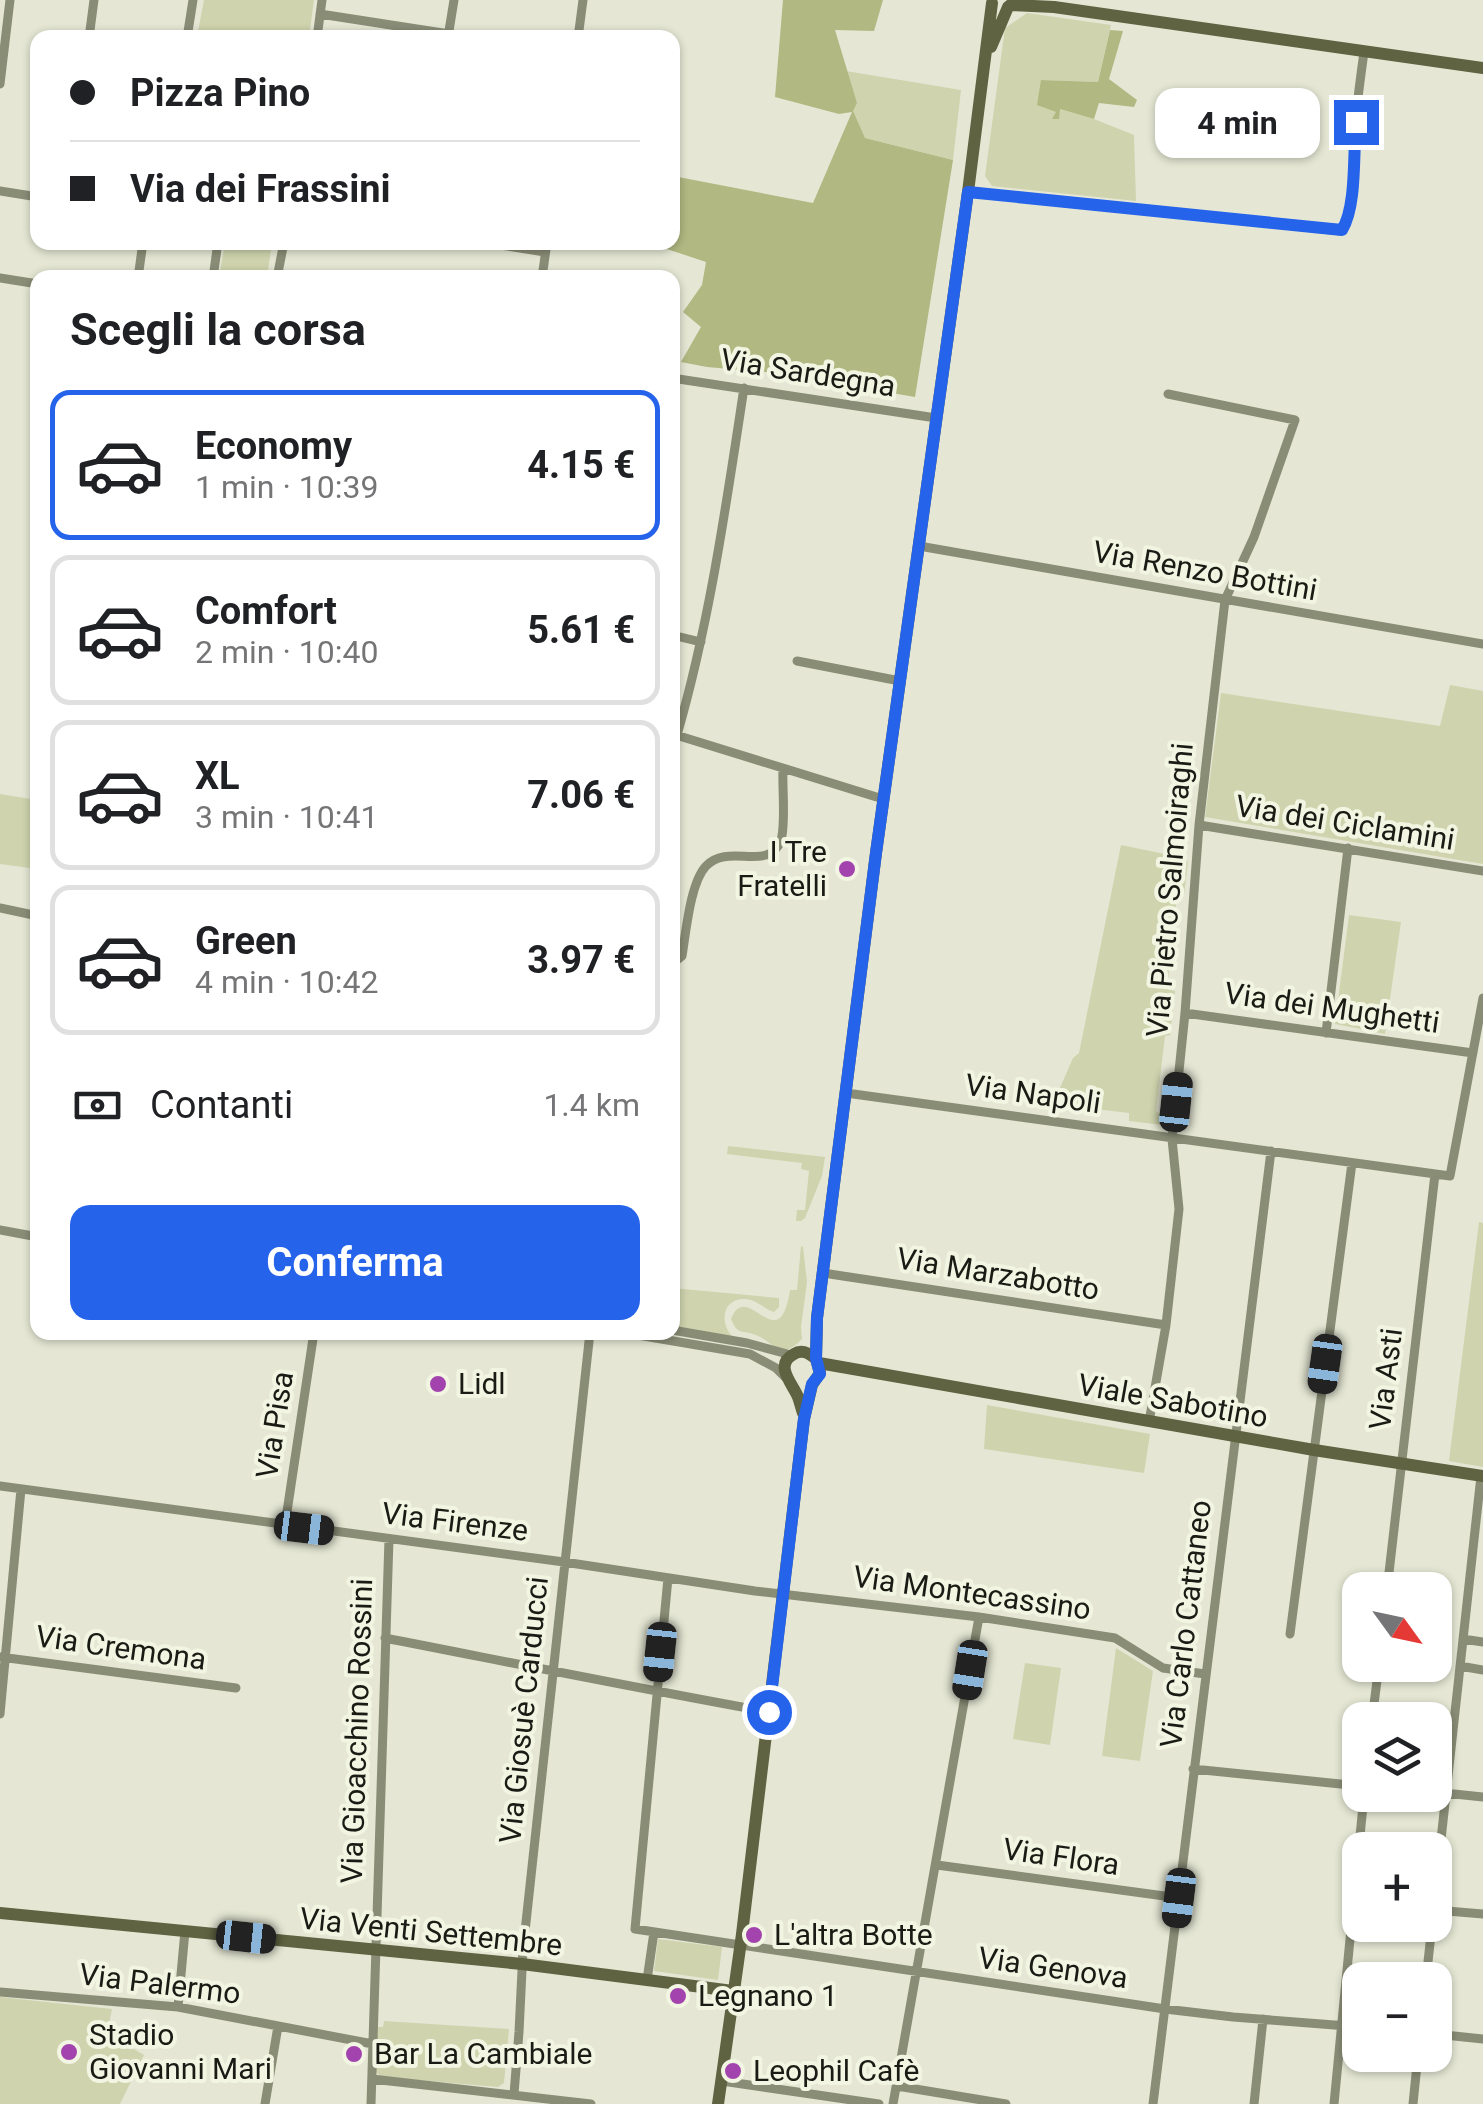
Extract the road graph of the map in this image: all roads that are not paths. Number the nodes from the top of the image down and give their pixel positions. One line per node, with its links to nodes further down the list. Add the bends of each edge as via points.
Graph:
1 (10, 0): 20 (street)
2 (94, 0): 11 (street)
3 (193, 0): 12 (street)
4 (322, 0): 10 (street)
5 (454, 0): 15 (street)
6 (583, 0): 16 (street)
7 (991, 1): 9 (street); 18 (street)
8 (1048, 3): 9 (street); 17 (street)
9 (1013, 4): 18 (street)
10 (320, 14): 13 (street); 14 (street)
11 (89, 30)
12 (188, 30)
13 (317, 30)
14 (413, 30)
15 (449, 30)
16 (579, 30)
17 (1364, 52): 19 (street); 22 (street, via 1354,176 1342,230)
18 (986, 59): 22 (street)
19 (1483, 68)
20 (0, 84)
21 (0, 191): 23 (street)
22 (968, 192): 29 (street)
23 (30, 196)
24 (0, 278): 25 (street)
25 (30, 283)
26 (680, 379): 27 (street, Via Sardegna)
27 (744, 388): 29 (street, Via Sardegna); 33 (street)
28 (1168, 394): 31 (street, Via Pietro Salmoiraghi, via 1295,420 1254,538)
29 (936, 418): 30 (street)
30 (918, 546): 31 (street, Via Renzo Bottini); 36 (street)
31 (1224, 600): 34 (street, Via Renzo Bottini); 41 (street, Via Pietro Salmoiraghi)
32 (680, 637): 33 (street)
33 (701, 642): 37 (street)
34 (1483, 644)
35 (797, 660): 36 (street)
36 (900, 681): 40 (street)
37 (680, 716)
38 (680, 736): 39 (street)
39 (783, 769): 40 (street); 46 (street, via 782,838 762,857 723,854 707,864)
40 (884, 799): 51 (street)
41 (1199, 825): 42 (street, Via dei Ciclamini); 48 (street, Via Pietro Salmoiraghi)
42 (1348, 848): 43 (street, Via dei Ciclamini); 49 (street)
43 (1483, 871)
44 (0, 908): 45 (street)
45 (30, 914)
46 (680, 958)
47 (1483, 998): 50 (street)
48 (1184, 1013): 49 (street, Via dei Mughetti); 52 (street, Via Pietro Salmoiraghi)
49 (1326, 1032): 50 (street, Via dei Mughetti)
50 (1473, 1053): 55 (street, Via Napoli, via 1450,1176)
51 (846, 1093): 52 (street, Via Napoli); 58 (street)
52 (1172, 1138): 53 (street, Via Napoli); 60 (street, Via Pietro Salmoiraghi, via 1179,1209)
53 (1271, 1151): 54 (street, Via Napoli); 72 (street, Via Carlo Cattaneo)
54 (1352, 1163): 55 (street, Via Napoli); 73 (street)
55 (1435, 1174): 74 (street, Via Asti)
56 (0, 1230): 57 (street)
57 (30, 1236)
58 (823, 1272): 59 (street); 60 (street, Via Marzabotto)
59 (817, 1318): 65 (street); 66 (street)
60 (1166, 1325): 71 (street, Via Pietro Salmoiraghi)
61 (680, 1331): 65 (street)
62 (313, 1340): 78 (street, Via Pisa)
63 (589, 1340): 80 (street, Via Giosuè Carducci)
64 (667, 1340): 69 (street, via 750,1354)
65 (795, 1354): 66 (street); 69 (street, via 784,1370)
66 (818, 1361): 67 (street, Viale Sabotino); 68 (street)
67 (854, 1370): 68 (street, Viale Sabotino); 71 (street, Viale Sabotino)
68 (815, 1381): 69 (street, via 802,1388); 70 (street)
69 (789, 1382): 70 (street)
70 (804, 1419): 83 (street)
71 (1149, 1422): 72 (street, Viale Sabotino)
72 (1236, 1437): 73 (street, Viale Sabotino); 93 (street, Via Carlo Cattaneo)
73 (1314, 1450): 74 (street, Viale Sabotino); 85 (street)
74 (1402, 1464): 75 (street, Viale Sabotino); 81 (street, Via Asti)
75 (1482, 1476): 87 (street)
76 (0, 1486): 77 (street, Via Firenze)
77 (22, 1489): 78 (street, Via Firenze); 89 (street)
78 (285, 1526): 79 (street, Via Firenze)
79 (389, 1539): 80 (street, Via Firenze); 86 (street, Via Gioacchino Rossini)
80 (564, 1562): 82 (street, Via Firenze); 91 (street, Via Giosuè Carducci)
81 (1389, 1572)
82 (668, 1578): 83 (street, Via Firenze); 95 (street)
83 (784, 1594): 84 (street, Via Montecassino); 96 (street)
84 (979, 1617): 93 (street, Via Montecassino, via 1115,1638 1163,1668); 104 (street)
85 (1290, 1634)
86 (386, 1638): 91 (street); 112 (street, Via Gioacchino Rossini)
87 (1462, 1639): 88 (street); 90 (street)
88 (1483, 1642)
89 (3, 1657): 94 (street, Via Cremona); 97 (street)
90 (1460, 1666): 92 (street); 98 (street)
91 (554, 1670): 95 (street); 114 (street, Via Giosuè Carducci)
92 (1483, 1670)
93 (1205, 1674): 99 (street, Via Carlo Cattaneo)
94 (236, 1688)
95 (656, 1693): 96 (street); 110 (street, Via Genova, via 634,1929)
96 (769, 1712): 111 (street)
97 (0, 1714)
98 (1452, 1717)
99 (1193, 1768): 100 (street); 105 (street, Via Carlo Cattaneo)
100 (1342, 1784)
101 (1452, 1794): 102 (street)
102 (1483, 1797)
103 (1362, 1812): 113 (street)
104 (937, 1865): 105 (street, Via Flora); 115 (street)
105 (1179, 1898): 120 (street, Via Carlo Cattaneo)
106 (1452, 1911): 108 (street)
107 (0, 1913): 109 (street, Via Venti Settembre)
108 (1483, 1914)
109 (185, 1931): 112 (street, Via Venti Settembre); 119 (street)
110 (654, 1932): 111 (street, Via Genova); 116 (street)
111 (740, 1945): 115 (street, Via Genova); 117 (street)
112 (375, 1951): 114 (street, Via Venti Settembre); 127 (street, Via Gioacchino Rossini)
113 (1349, 1962)
114 (522, 1964): 116 (street, Via Venti Settembre); 132 (street, Via Giosuè Carducci)
115 (917, 1973): 120 (street, Via Genova); 131 (street)
116 (648, 1980): 117 (street, Via Venti Settembre)
117 (734, 1990): 130 (street)
118 (0, 1992): 119 (street, Via Palermo)
119 (178, 2006): 122 (street, Via Palermo)
120 (1166, 2010): 121 (street, Via Genova); 140 (street, Via Carlo Cattaneo)
121 (1263, 2019): 123 (street, Via Genova); 141 (street)
122 (278, 2026): 127 (street, Via Palermo); 133 (street)
123 (1342, 2026)
124 (1342, 2035): 142 (street)
125 (1452, 2036): 126 (street)
126 (1483, 2039)
127 (372, 2044): 129 (street, Via Gioacchino Rossini)
128 (1416, 2072): 143 (street)
129 (372, 2079): 132 (street); 134 (street, Via Gioacchino Rossini)
130 (722, 2081): 136 (street); 137 (street)
131 (897, 2086): 138 (street); 139 (street)
132 (514, 2094): 135 (street)
133 (265, 2104)
134 (371, 2104)
135 (591, 2104)
136 (718, 2104)
137 (880, 2104)
138 (893, 2104)
139 (1006, 2104)
140 (1153, 2104)
141 (1254, 2104)
142 (1334, 2104)
143 (1413, 2104)

